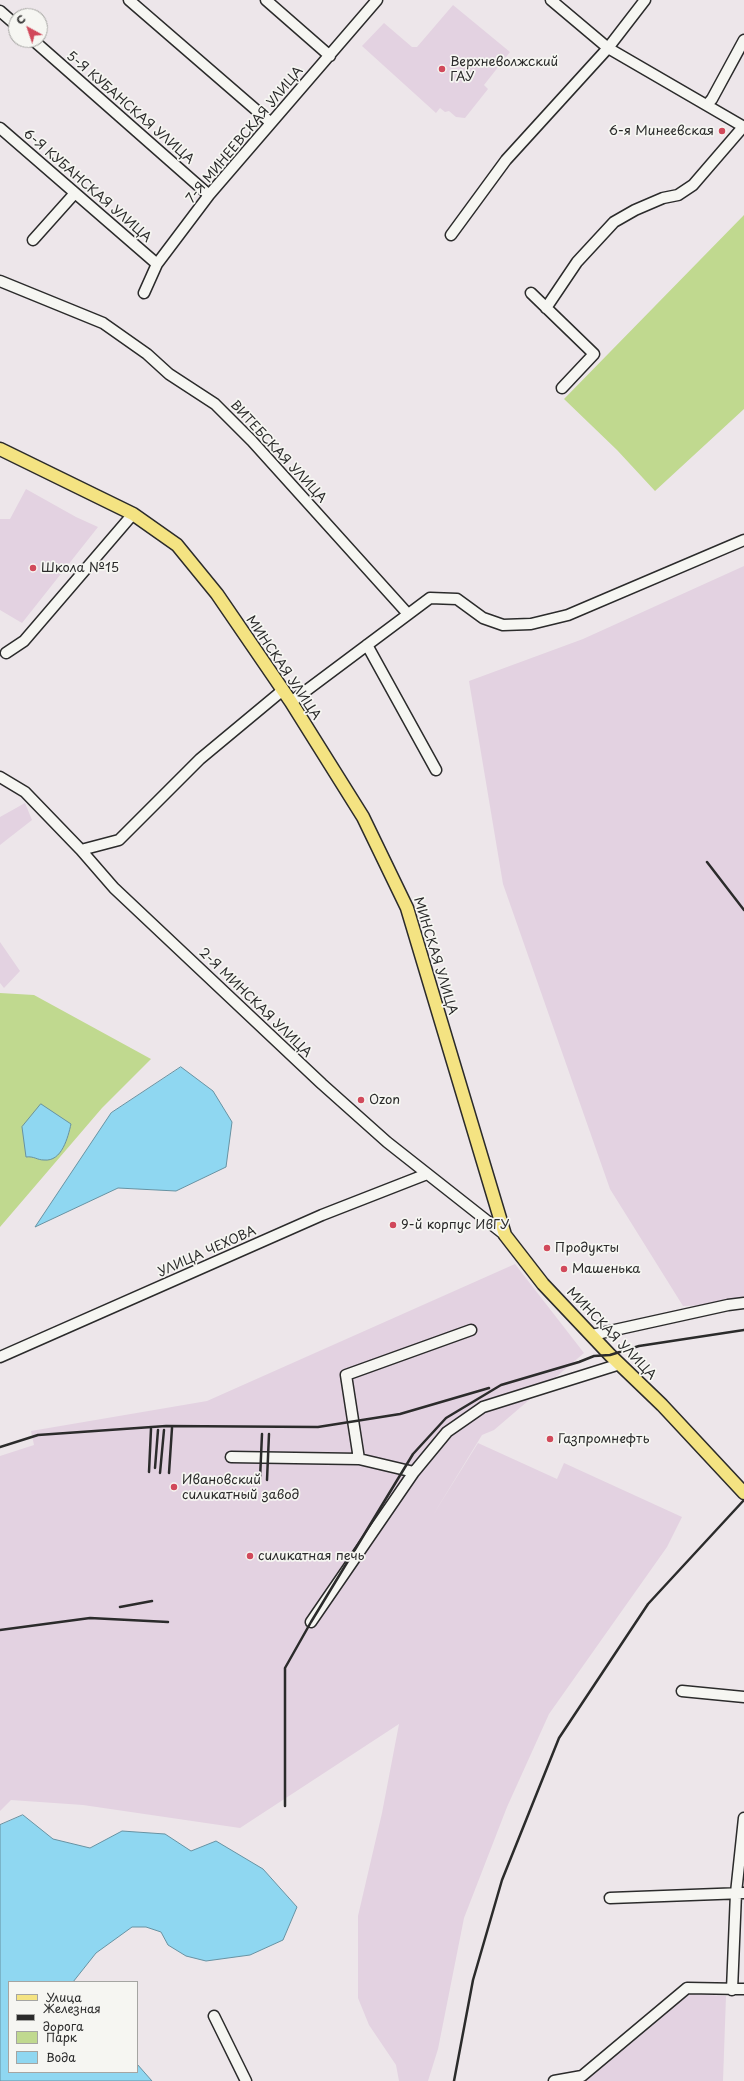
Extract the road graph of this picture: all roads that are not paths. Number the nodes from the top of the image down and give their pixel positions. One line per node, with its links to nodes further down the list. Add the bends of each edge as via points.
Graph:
1 (129, 0): 13 (street)
2 (266, 0): 11 (street)
3 (376, 0): 11 (street, 7-Я МИНЕЕВСКАЯ УЛИЦА)
4 (552, 0): 10 (street)
5 (645, 0): 10 (street)
6 (0, 11): 7 (street)
7 (8, 18)
8 (744, 40): 12 (street)
9 (42, 48): 17 (street, 5-Я КУБАНСКАЯ УЛИЦА)
10 (608, 48): 12 (street); 18 (street, via 506,160)
11 (330, 56): 13 (street, 7-Я МИНЕЕВСКАЯ УЛИЦА)
12 (707, 105): 14 (street)
13 (270, 122): 17 (street, 7-Я МИНЕЕВСКАЯ УЛИЦА)
14 (744, 127): 24 (street, via 692,185 678,195 663,198 614,222 577,262)
15 (0, 128): 16 (street, 6-Я КУБАНСКАЯ УЛИЦА)
16 (75, 193): 19 (street); 20 (street, 6-Я КУБАНСКАЯ УЛИЦА)
17 (209, 195): 20 (street, 7-Я МИНЕЕВСКАЯ УЛИЦА)
18 (450, 235)
19 (33, 240)
20 (157, 264): 22 (street, 7-Я МИНЕЕВСКАЯ УЛИЦА)
21 (0, 281): 29 (street, ВИТЕБСКАЯ УЛИЦА, via 103,323 147,354 169,374 215,404 252,441)
22 (144, 293)
23 (531, 293): 24 (street)
24 (546, 308): 25 (street, via 594,354)
25 (562, 388)
26 (0, 449): 27 (main road, МИНСКАЯ УЛИЦА)
27 (133, 514): 31 (street, via 24,641); 32 (main road, МИНСКАЯ УЛИЦА, via 176,545 217,594)
28 (744, 540): 29 (street, via 568,615 531,624 503,625 483,618 457,599 430,598)
29 (408, 614): 30 (street)
30 (367, 645): 33 (street); 34 (street)
31 (6, 653)
32 (283, 690): 33 (main road, МИНСКАЯ УЛИЦА); 36 (street, via 200,759 119,840)
33 (291, 702): 38 (main road, МИНСКАЯ УЛИЦА, via 363,817 407,908)
34 (436, 770)
35 (0, 777): 36 (street, 2-Я МИНСКАЯ УЛИЦА, via 25,792)
36 (81, 850): 37 (street, 2-Я МИНСКАЯ УЛИЦА, via 114,888 316,1079 386,1142)
37 (427, 1174): 38 (street, 2-Я МИНСКАЯ УЛИЦА); 42 (street, УЛИЦА ЧЕХОВА, via 322,1215)
38 (505, 1235): 41 (main road, МИНСКАЯ УЛИЦА, via 534,1274)
39 (744, 1303): 41 (street)
40 (471, 1330): 45 (street, via 346,1375)
41 (592, 1335): 43 (main road, МИНСКАЯ УЛИЦА)
42 (0, 1357)
43 (620, 1364): 46 (street, via 483,1407 447,1432); 47 (main road, МИНСКАЯ УЛИЦА)
44 (231, 1457): 45 (street)
45 (359, 1459): 46 (street)
46 (414, 1472): 48 (street)
47 (744, 1493)
48 (311, 1622)
49 (682, 1691): 50 (street)
50 (744, 1697)
51 (744, 1818): 52 (street)
52 (740, 1893): 53 (street); 55 (street)
53 (610, 1898)
54 (744, 1989): 55 (street)
55 (732, 1990): 58 (street, via 687,1988 582,2076)
56 (214, 2016): 57 (street)
57 (246, 2081)
58 (554, 2081)

